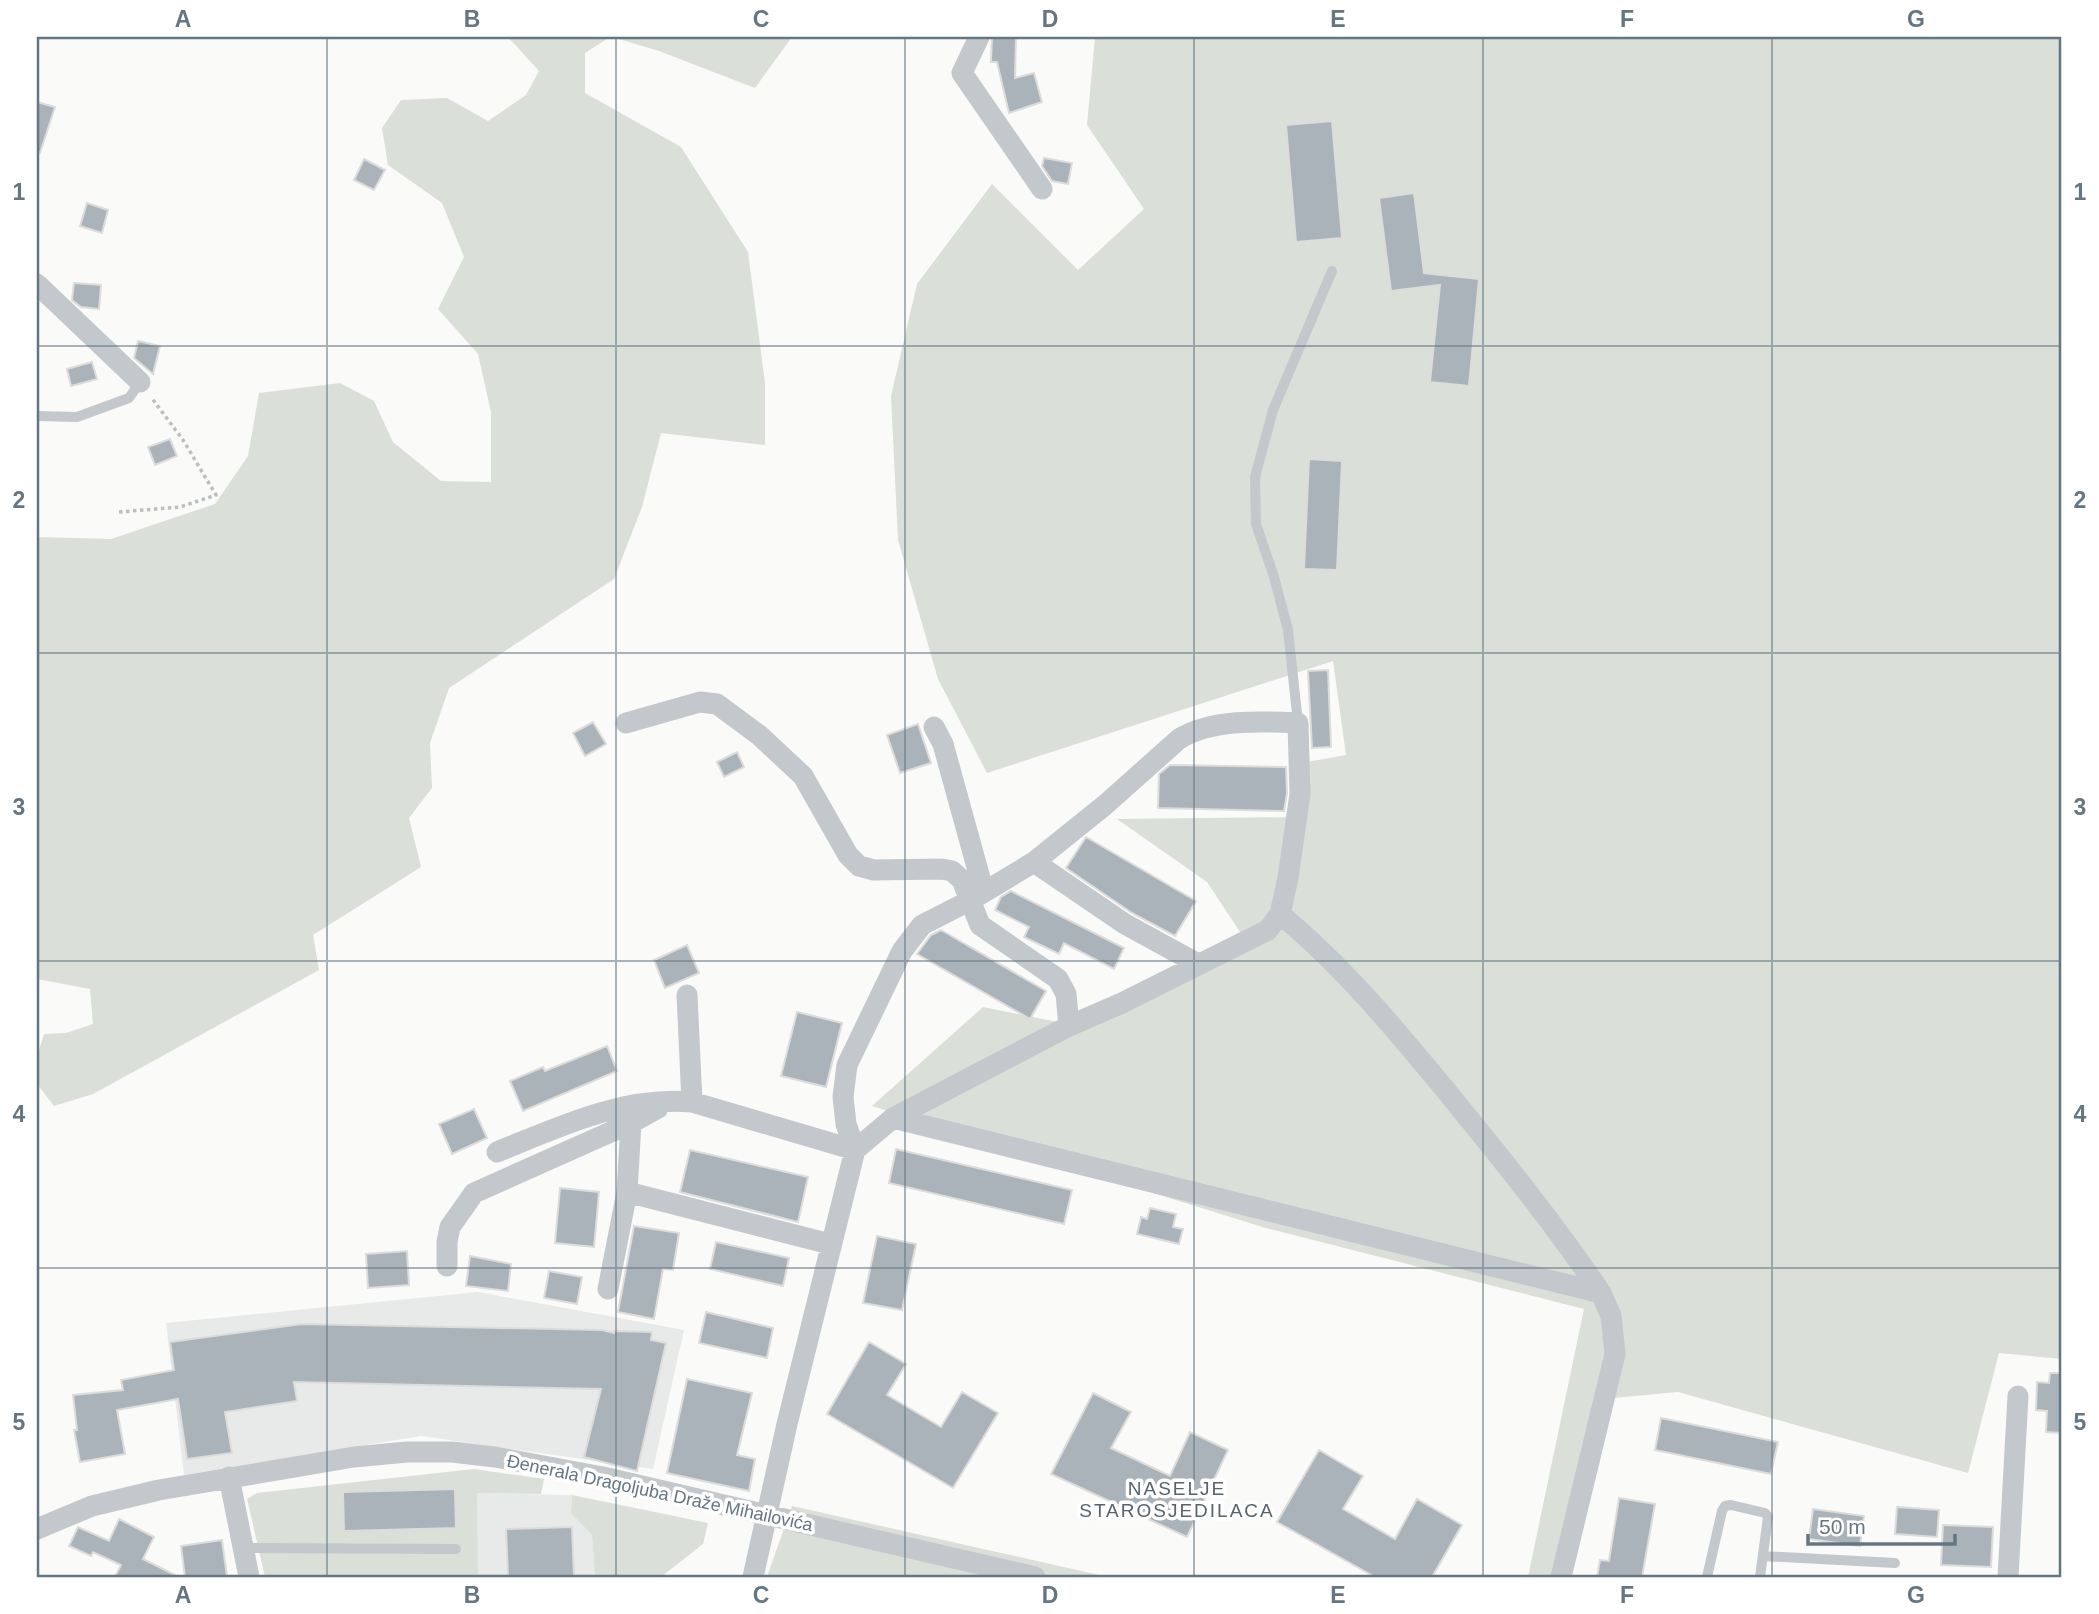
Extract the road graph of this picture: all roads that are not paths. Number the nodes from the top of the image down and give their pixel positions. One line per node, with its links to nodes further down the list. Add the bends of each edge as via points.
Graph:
1 (979, 37): 2 (street, via 962,73)
2 (1042, 189)
3 (1332, 271): 8 (lane, via 1273,410 1255,477 1256,524 1288,630)
4 (37, 284): 5 (street)
5 (140, 382): 6 (lane, via 129,398 77,417)
6 (37, 416)
7 (626, 723): 11 (street, via 700,702 717,704 760,735 803,776 848,855 859,866 952,871)
8 (1298, 723): 10 (street, via 1192,731); 12 (street, via 1300,794)
9 (934, 727): 11 (street, via 943,744 980,878)
10 (1034, 862): 11 (street); 13 (street, via 1125,924)
11 (971, 900): 15 (street, via 980,925 1063,985); 19 (street, via 922,925 902,951 847,1065 843,1097)
12 (1280, 914): 13 (street, via 1268,930); 25 (street, via 1381,1012 1570,1247)
13 (1198, 964): 15 (street)
14 (687, 995): 16 (street)
15 (1069, 1026): 17 (street)
16 (682, 1101): 18 (street); 19 (street); 20 (street, via 593,1113)
17 (893, 1118): 19 (street); 25 (street)
18 (631, 1123): 21 (street); 23 (street, via 474,1193 450,1227)
19 (855, 1150): 22 (street)
20 (497, 1152)
21 (627, 1192): 22 (street); 24 (street)
22 (830, 1244): 28 (street)
23 (447, 1266)
24 (608, 1289)
25 (1601, 1293): 37 (street, via 1611,1316 1615,1354)
26 (2018, 1396): 40 (street)
27 (229, 1477): 28 (street, Đenerala Dragoljuba Draže Mihailovića, via 354,1457 452,1452 603,1476); 29 (street, Đenerala Dragoljuba Draže Mihailovića, via 92,1506); 30 (street)
28 (768, 1516): 35 (street); 36 (street, Đenerala Dragoljuba Draže Mihailovića)
29 (37, 1529)
30 (242, 1548): 31 (lane); 34 (street)
31 (456, 1549)
32 (1763, 1556): 33 (lane); 38 (lane, via 1765,1513 1725,1506); 39 (lane)
33 (1895, 1563)
34 (249, 1577)
35 (753, 1577)
36 (1035, 1577)
37 (1561, 1577)
38 (1707, 1577)
39 (1760, 1577)
40 (2008, 1577)

